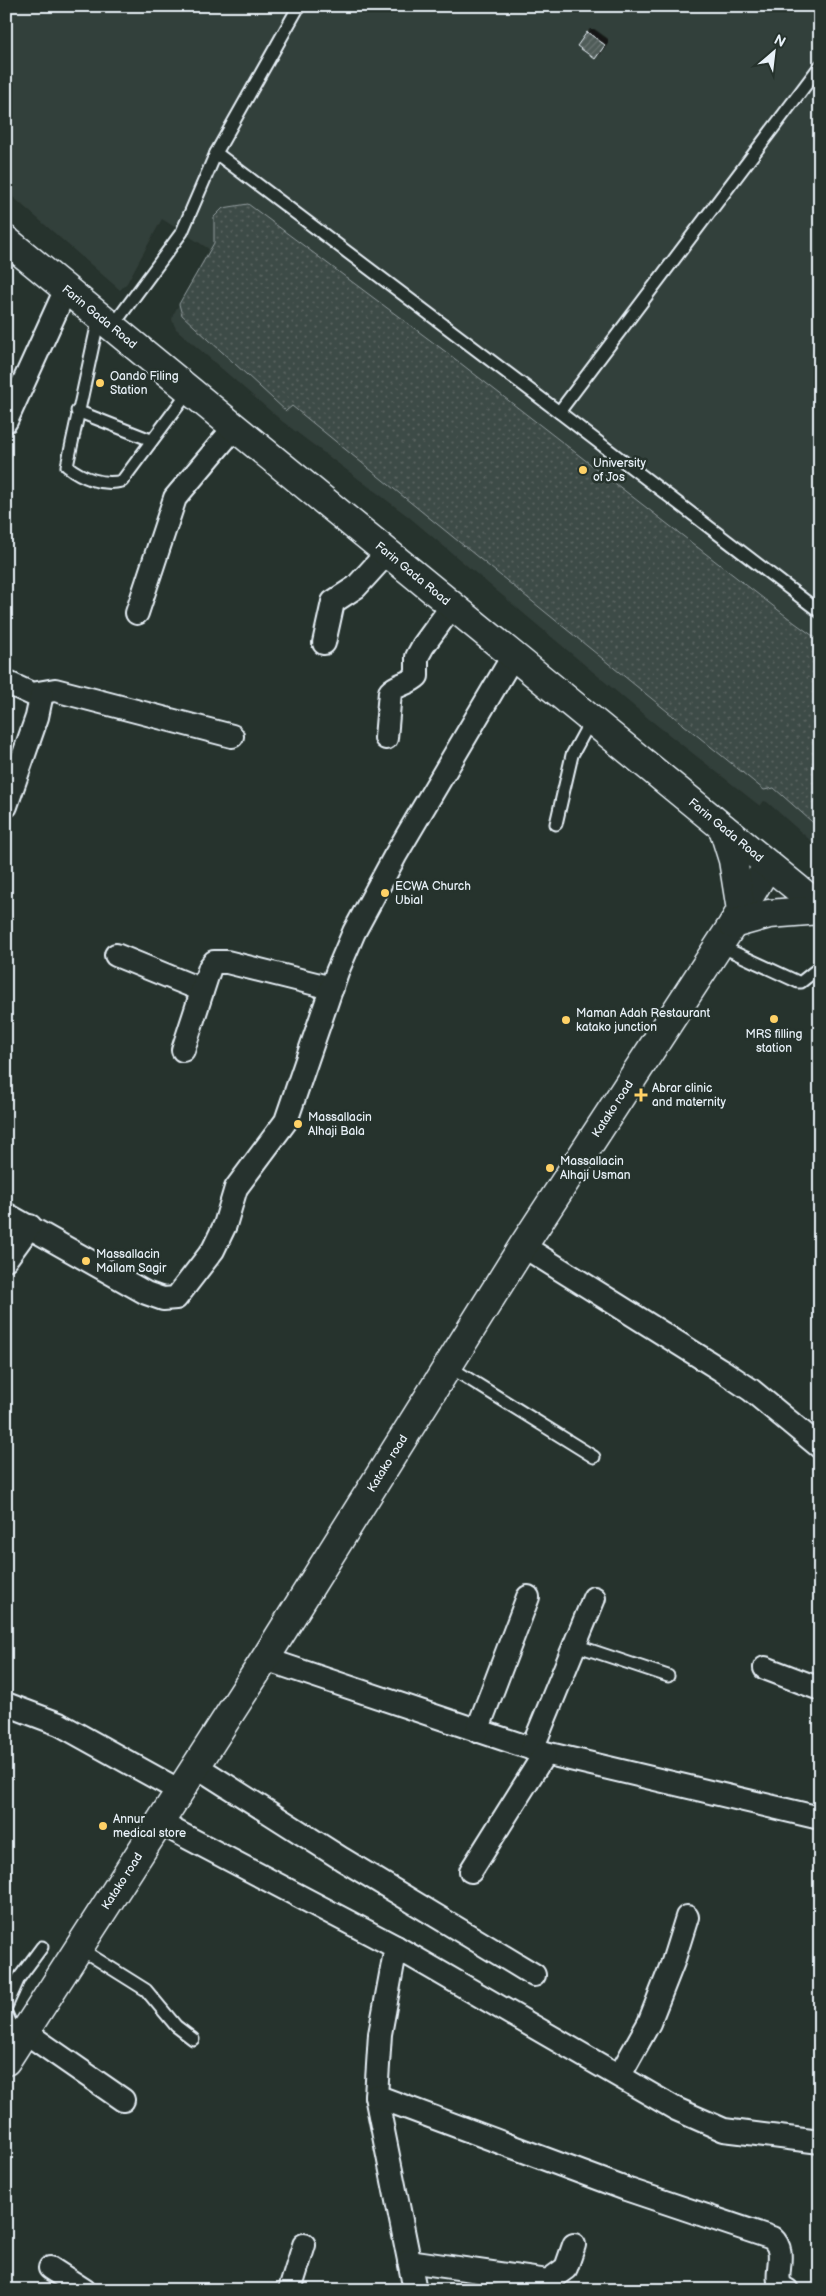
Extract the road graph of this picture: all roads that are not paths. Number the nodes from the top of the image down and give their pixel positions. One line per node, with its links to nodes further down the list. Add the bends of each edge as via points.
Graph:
1 (299, 6): 3 (lane)
2 (820, 66): 9 (lane)
3 (216, 153): 6 (lane, via 182,232); 9 (lane)
4 (6, 240): 5 (street, Farin Gada Road)
5 (66, 289): 6 (street, Farin Gada Road); 10 (street)
6 (105, 322): 7 (street, Farin Gada Road); 8 (lane)
7 (189, 391): 11 (street, Farin Gada Road); 12 (lane)
8 (77, 411): 12 (lane); 12 (lane, via 67,466 77,474 110,484 122,481)
9 (559, 412): 15 (lane)
10 (6, 421)
11 (234, 428): 13 (street, Farin Gada Road); 16 (street, via 175,498)
12 (151, 440)
13 (387, 553): 14 (street, Farin Gada Road); 17 (street, via 356,587 334,602)
14 (452, 606): 18 (street, Farin Gada Road); 23 (street, via 422,646 417,657 417,676 390,692)
15 (820, 612)
16 (137, 613)
17 (324, 642)
18 (513, 656): 21 (street, Farin Gada Road); 32 (street, via 386,873 354,932)
19 (6, 682): 20 (street, via 32,694)
20 (42, 693): 22 (street, via 55,690); 24 (street, via 37,717)
21 (591, 720): 25 (lane, via 572,754); 26 (street, Farin Gada Road)
22 (232, 736)
23 (386, 738)
24 (6, 806)
25 (556, 824)
26 (723, 828): 27 (street, Farin Gada Road); 29 (street, via 733,860)
27 (768, 865): 28 (street, Farin Gada Road); 29 (street, Katako road)
28 (820, 908): 29 (street, via 769,914)
29 (731, 926): 31 (lane, via 798,982); 37 (street, Katako road)
30 (116, 955): 33 (street)
31 (820, 967)
32 (332, 988): 33 (street, via 227,962 214,962); 36 (street, via 286,1121 236,1188 213,1250 176,1298 163,1299 146,1293)
33 (202, 990): 34 (street)
34 (183, 1050)
35 (6, 1214): 36 (street)
36 (30, 1226): 38 (street)
37 (523, 1246): 39 (street, Katako road); 40 (street, via 729,1375)
38 (6, 1259)
39 (448, 1366): 41 (lane); 45 (street, Katako road)
40 (820, 1448)
41 (594, 1457)
42 (528, 1597): 50 (street)
43 (594, 1598): 44 (street)
44 (575, 1645): 47 (lane); 51 (street)
45 (265, 1659): 50 (street); 52 (street, Katako road)
46 (765, 1668): 48 (street)
47 (668, 1676)
48 (820, 1689)
49 (6, 1704): 53 (street, via 59,1724)
50 (477, 1731): 51 (street)
51 (539, 1751): 54 (street); 56 (street)
52 (196, 1766): 53 (street, Katako road); 61 (street)
53 (180, 1791): 55 (street, Katako road)
54 (820, 1818)
55 (160, 1823): 59 (street); 60 (street, Katako road)
56 (471, 1872)
57 (687, 1917): 66 (street, via 649,2023)
58 (42, 1947): 62 (lane, via 19,1978)
59 (396, 1947): 66 (street); 67 (street, via 380,2034)
60 (79, 1948): 63 (street, Katako road); 64 (lane, via 146,1990 176,2026)
61 (534, 1975)
62 (6, 2007)
63 (16, 2023): 65 (street, Katako road); 68 (street)
64 (193, 2039)
65 (6, 2061)
66 (620, 2075): 69 (street, via 676,2109 724,2130)
67 (376, 2096): 72 (street); 77 (street, via 626,2189 772,2238 781,2250 778,2280)
68 (123, 2100)
69 (820, 2142)
70 (574, 2245): 72 (street, via 566,2268 548,2281)
71 (304, 2246): 75 (street)
72 (409, 2261): 76 (street)
73 (50, 2268): 74 (street)
74 (84, 2290)
75 (290, 2290)
76 (415, 2290)
77 (787, 2290)

